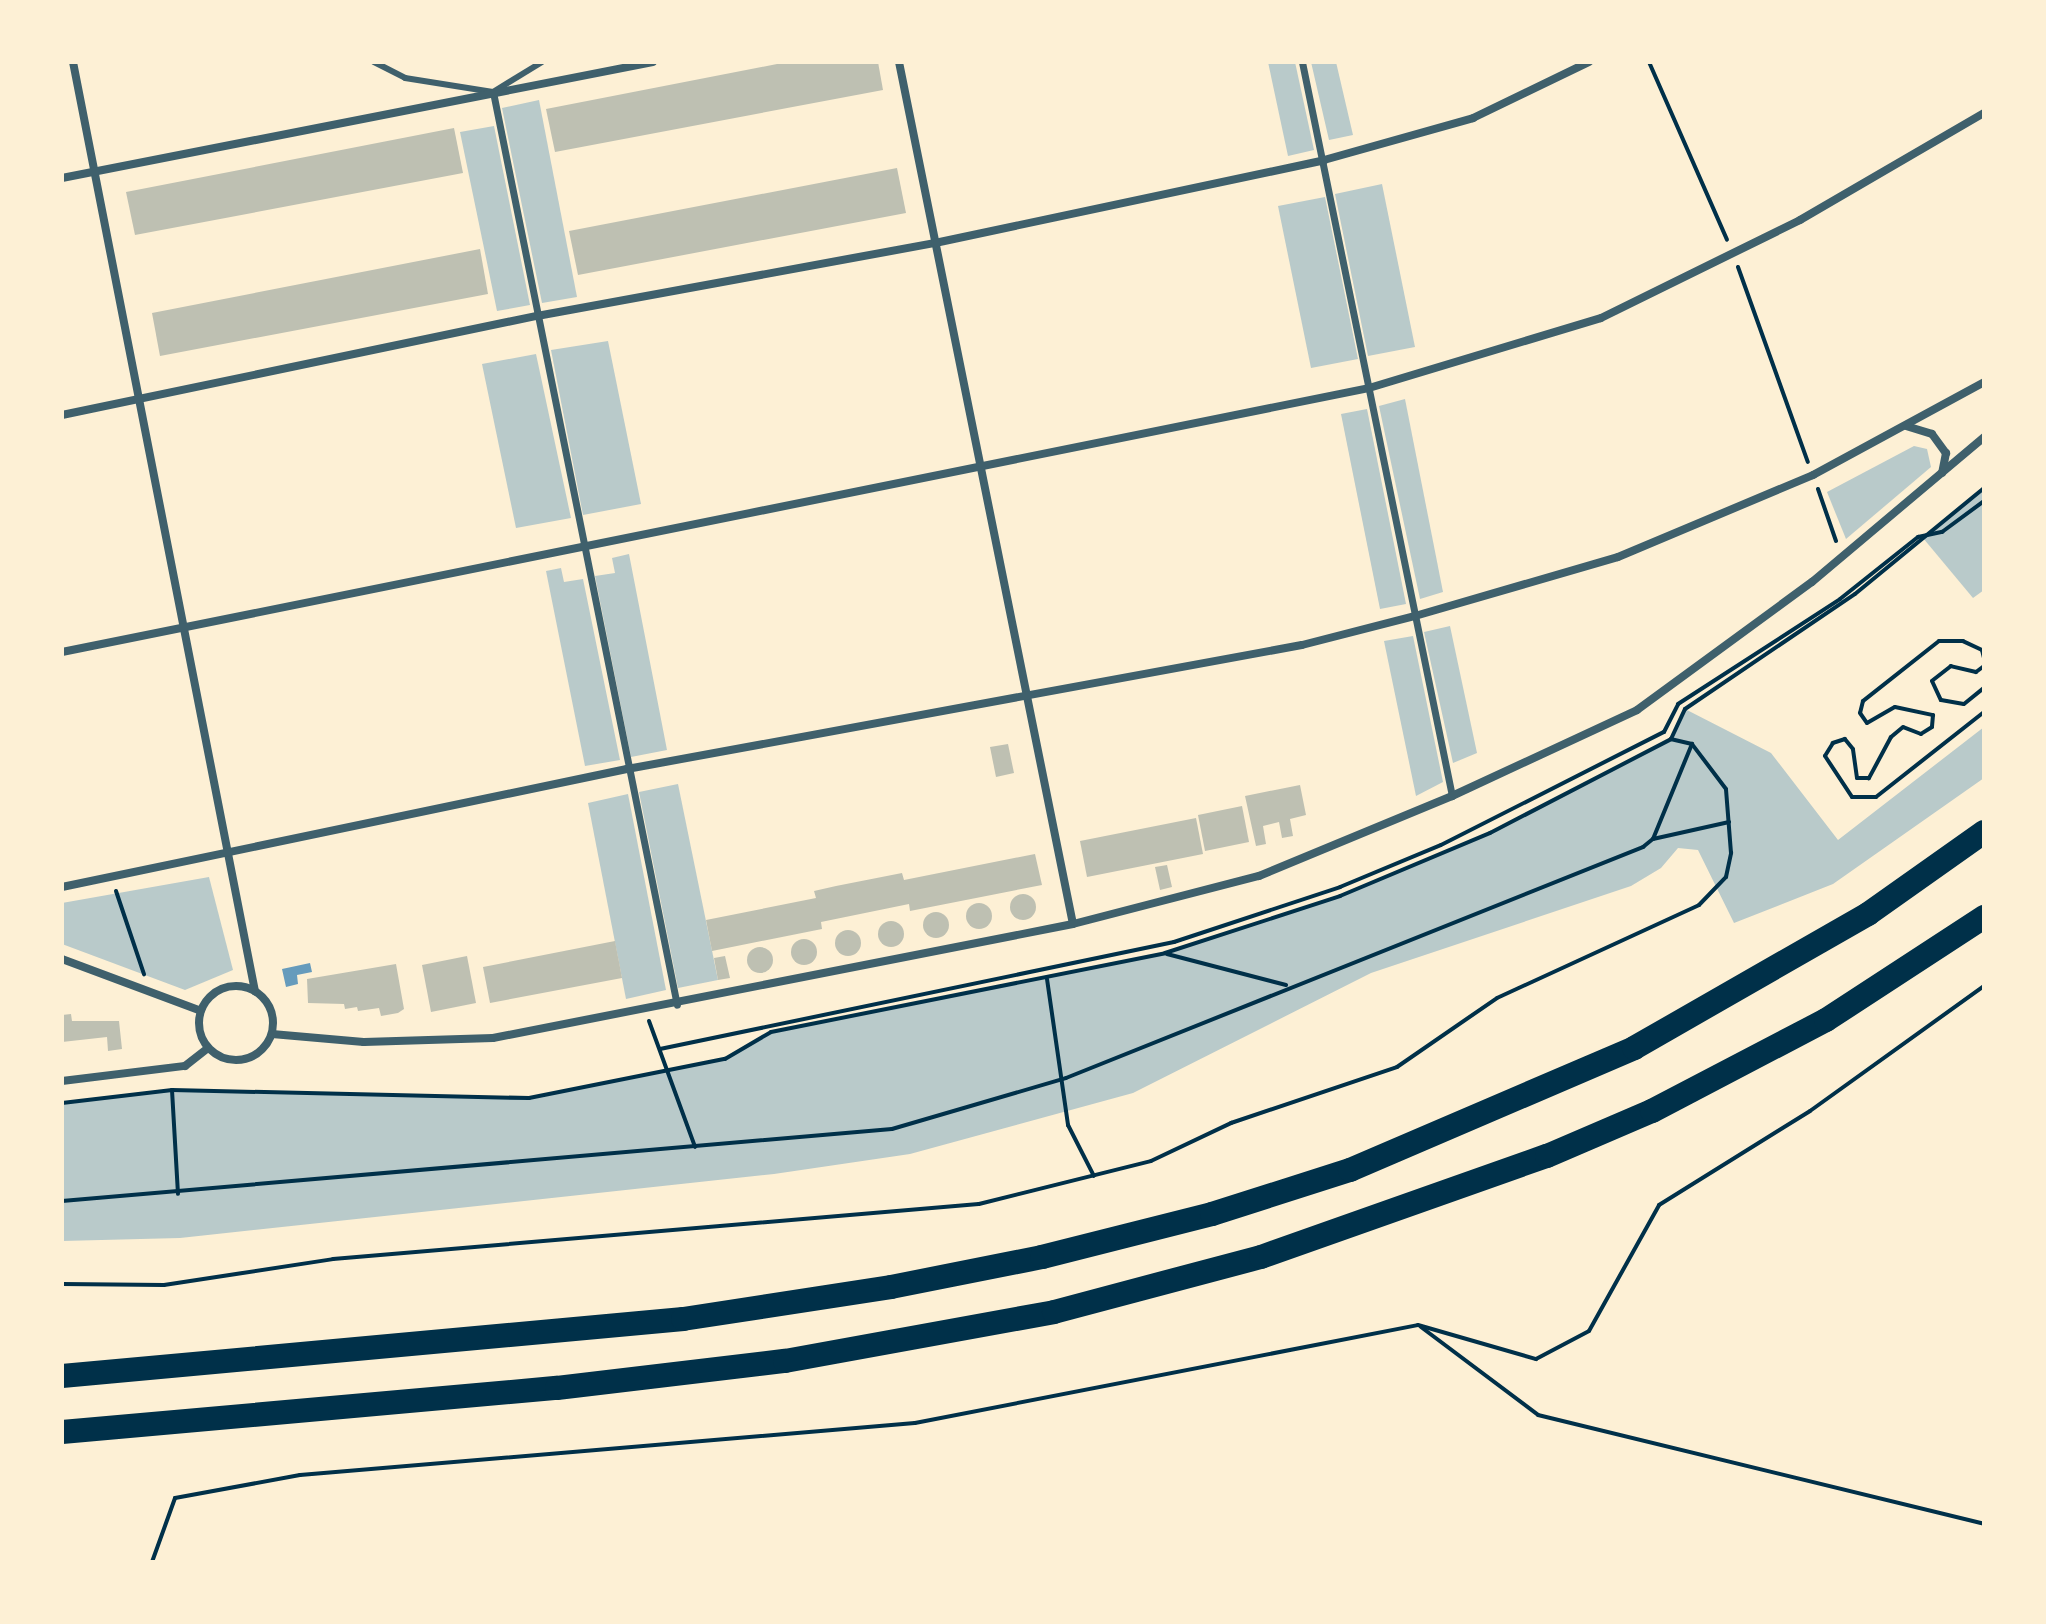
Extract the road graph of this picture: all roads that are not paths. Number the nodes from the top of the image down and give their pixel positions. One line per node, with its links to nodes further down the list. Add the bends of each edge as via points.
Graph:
1 (73, 62): 11 (street)
2 (374, 62): 8 (lane, via 405,78)
3 (542, 62): 8 (lane)
4 (653, 62): 8 (street)
5 (899, 62): 13 (street)
6 (1302, 62): 10 (street)
7 (1589, 62): 10 (street, via 1473,118)
8 (493, 92): 11 (street); 14 (street)
9 (1984, 113): 16 (street, via 1733,253 1601,318)
10 (1324, 160): 13 (street); 16 (street)
11 (95, 173): 12 (street); 17 (street)
12 (62, 178)
13 (935, 243): 14 (street); 21 (street)
14 (537, 316): 17 (street); 23 (street)
15 (1984, 382): 19 (street)
16 (1369, 388): 21 (street); 24 (street)
17 (141, 402): 18 (street); 25 (street)
18 (62, 415)
19 (1906, 426): 22 (street, via 1932,434 1946,453); 24 (street, via 1813,475 1618,557)
20 (1984, 437): 22 (street)
21 (979, 467): 23 (street); 27 (street)
22 (1941, 474): 29 (street, via 1812,582 1637,710)
23 (584, 546): 25 (street); 28 (street)
24 (1415, 616): 27 (street, via 1302,645); 29 (street)
25 (186, 627): 26 (street); 31 (street)
26 (62, 652)
27 (1025, 695): 28 (street); 34 (street)
28 (627, 769): 31 (street); 37 (street)
29 (1452, 796): 34 (street, via 1259,876)
30 (1984, 832): 42 (highway, via 1868,914 1634,1048 1350,1170 1212,1214 1042,1257 891,1287 683,1319)
31 (230, 855): 32 (street); 36 (street)
32 (62, 887)
33 (1984, 917): 43 (highway, via 1826,1020 1613,1128 1436,1198 1261,1257 1054,1312 785,1361 557,1388)
34 (1073, 924): 37 (street)
35 (62, 959): 38 (street)
36 (255, 991): 38 (street, via 230,987 208,1000); 39 (street, via 271,1009)
37 (677, 1005): 39 (street, via 465,1040 364,1042)
38 (201, 1011): 40 (street, via 201,1037)
39 (272, 1034): 40 (street, via 262,1051 238,1061)
40 (208, 1048): 41 (street, via 185,1066)
41 (62, 1081)
42 (62, 1376)
43 (62, 1432)

